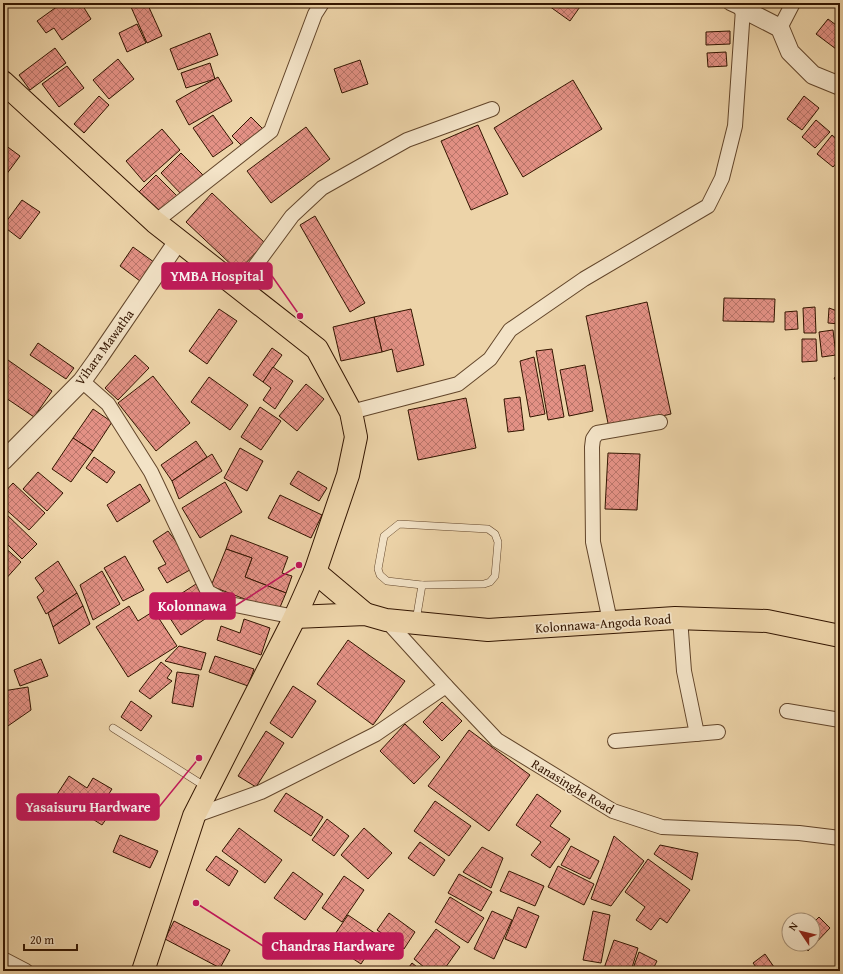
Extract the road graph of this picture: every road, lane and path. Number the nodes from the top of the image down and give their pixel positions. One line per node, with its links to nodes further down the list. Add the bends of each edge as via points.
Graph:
1 (322, 3): 8 (street, via 315,14 271,131)
2 (793, 3): 4 (street)
3 (736, 6): 4 (street); 12 (street, via 735,126 722,178 708,206 584,278 510,330 490,359 458,384)
4 (780, 28): 6 (street, via 790,52 813,75)
5 (3, 82): 8 (main road)
6 (840, 86)
7 (492, 109): 10 (street, via 406,140 322,188 292,216)
8 (155, 222): 9 (main road)
9 (178, 241): 10 (main road); 11 (street, Vihara Mawatha)
10 (238, 288): 12 (main road, via 317,349)
11 (82, 381): 14 (street, Vihara Mawatha); 18 (street, via 108,404 152,472 208,592 230,604)
12 (351, 412): 15 (main road, via 356,437 348,476)
13 (660, 422): 21 (street, via 597,433 593,440 593,542)
14 (3, 461)
15 (315, 572): 17 (main road, Kolonnawa-Angoda Road); 18 (main road)
16 (422, 585): 16 (lane, via 387,581 380,575 378,569 384,536 400,524 488,529 495,534 498,542 495,576 490,582); 22 (lane)
17 (365, 614): 18 (main road, Kolonnawa-Angoda Road); 20 (main road, Kolonnawa-Angoda Road)
18 (295, 617): 31 (main road)
19 (680, 618): 21 (main road, Kolonnawa-Angoda Road); 23 (main road, Kolonnawa-Angoda Road, via 766,621); 29 (street, via 684,672)
20 (386, 620): 22 (main road, Kolonnawa-Angoda Road); 24 (street, Ranasinghe Road)
21 (610, 621): 22 (main road, Kolonnawa-Angoda Road, via 488,630)
22 (415, 623)
23 (840, 636)
24 (446, 686): 32 (street, via 376,734 261,792); 33 (street, Ranasinghe Road, via 497,740 613,811 662,827 799,833)
25 (787, 711): 26 (street)
26 (840, 720)
27 (113, 728): 31 (lane)
28 (718, 732): 29 (street)
29 (697, 734): 30 (street)
30 (615, 741)
31 (208, 788): 32 (main road)
32 (194, 816): 36 (main road)
33 (840, 838)
34 (3, 959): 35 (street)
35 (26, 971)
36 (143, 971)

